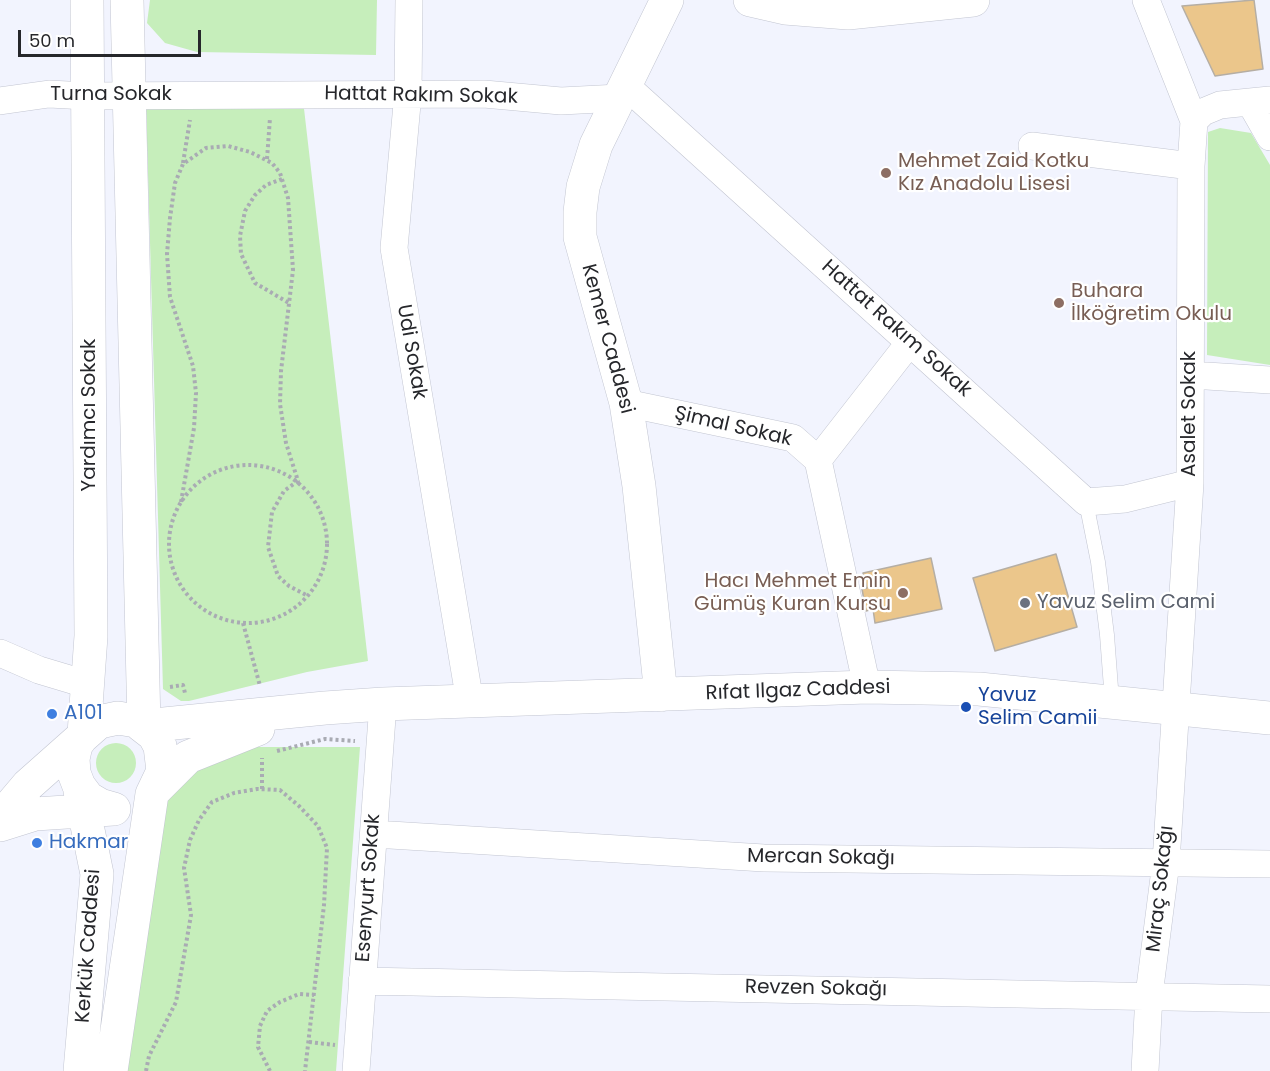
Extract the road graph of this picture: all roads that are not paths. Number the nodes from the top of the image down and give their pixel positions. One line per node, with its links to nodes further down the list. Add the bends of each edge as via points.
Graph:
1 (87, 0): 12 (street, Yardımcı Sokak)
2 (127, 0): 11 (street)
3 (409, 0): 9 (street, Udi Sokak)
4 (667, 0): 8 (street, Kemer Caddesi)
5 (750, 0): 6 (street, via 785,8 848,13)
6 (974, 0)
7 (1146, 0): 15 (street)
8 (622, 92): 9 (street, Hattat Rakım Sokak, via 561,101); 19 (street, Hattat Rakım Sokak); 22 (street, Kemer Caddesi, via 590,160 582,198 580,237)
9 (408, 93): 10 (street, Hattat Rakım Sokak); 31 (street, Udi Sokak, via 394,249)
10 (223, 94): 11 (street, Turna Sokak)
11 (129, 95): 12 (street, Turna Sokak); 36 (street)
12 (87, 96): 13 (street, Turna Sokak, via 49,94); 27 (street, Yardımcı Sokak, via 92,636)
13 (0, 101)
14 (1260, 101): 15 (street, via 1220,105); 16 (street)
15 (1194, 121): 18 (street, Asalet Sokak)
16 (1270, 137)
17 (1032, 146): 18 (street)
18 (1191, 166): 20 (street, Asalet Sokak)
19 (910, 342): 23 (street); 25 (street, Hattat Rakım Sokak)
20 (1191, 375): 21 (street); 24 (street, Asalet Sokak)
21 (1270, 380)
22 (626, 403): 23 (street, Şimal Sokak, via 793,438); 29 (street, Kemer Caddesi, via 639,486)
23 (818, 460): 28 (street)
24 (1190, 483): 25 (street, via 1117,501); 33 (street, Asalet Sokak)
25 (1086, 502): 30 (lane, via 1103,604)
26 (0, 653): 27 (street)
27 (89, 685): 37 (street, Yardımcı Sokak)
28 (867, 687): 29 (street, Rıfat Ilgaz Caddesi); 30 (street, Rıfat Ilgaz Caddesi, via 979,689)
29 (661, 695): 31 (street, Rıfat Ilgaz Caddesi)
30 (1112, 701): 33 (street, Rıfat Ilgaz Caddesi)
31 (470, 702): 32 (street, Rıfat Ilgaz Caddesi)
32 (383, 704): 34 (street, Rıfat Ilgaz Caddesi); 42 (street, Esenyurt Sokak)
33 (1177, 707): 35 (street, Rıfat Ilgaz Caddesi); 43 (street, Miraç Sokağı)
34 (325, 708): 36 (street, Rıfat Ilgaz Caddesi); 38 (street, Rıfat Ilgaz Caddesi, via 208,746 175,766)
35 (1270, 718)
36 (144, 726): 37 (street, Rıfat Ilgaz Caddesi, via 127,718 108,719); 38 (street, via 154,735 163,759 159,783)
37 (84, 734): 39 (street, via 76,746 74,773); 40 (street, Rıfat Ilgaz Caddesi, via 28,785)
38 (152, 794): 39 (street, Rıfat Ilgaz Caddesi, via 135,805); 49 (street, Kerkük Caddesi)
39 (93, 803): 41 (street, Rıfat Ilgaz Caddesi); 48 (street, Kerkük Caddesi, via 97,874)
40 (0, 818)
41 (0, 825)
42 (374, 834): 43 (street, Mercan Sokağı, via 764,858); 45 (street, Esenyurt Sokak)
43 (1166, 862): 44 (street, Mercan Sokağı); 46 (street, Miraç Sokağı)
44 (1270, 864)
45 (362, 981): 46 (street, Revzen Sokağı); 50 (street, Esenyurt Sokak)
46 (1149, 995): 47 (street, Revzen Sokağı); 51 (street, Miraç Sokağı)
47 (1270, 999)
48 (80, 1071)
49 (111, 1071)
50 (356, 1071)
51 (1145, 1071)

